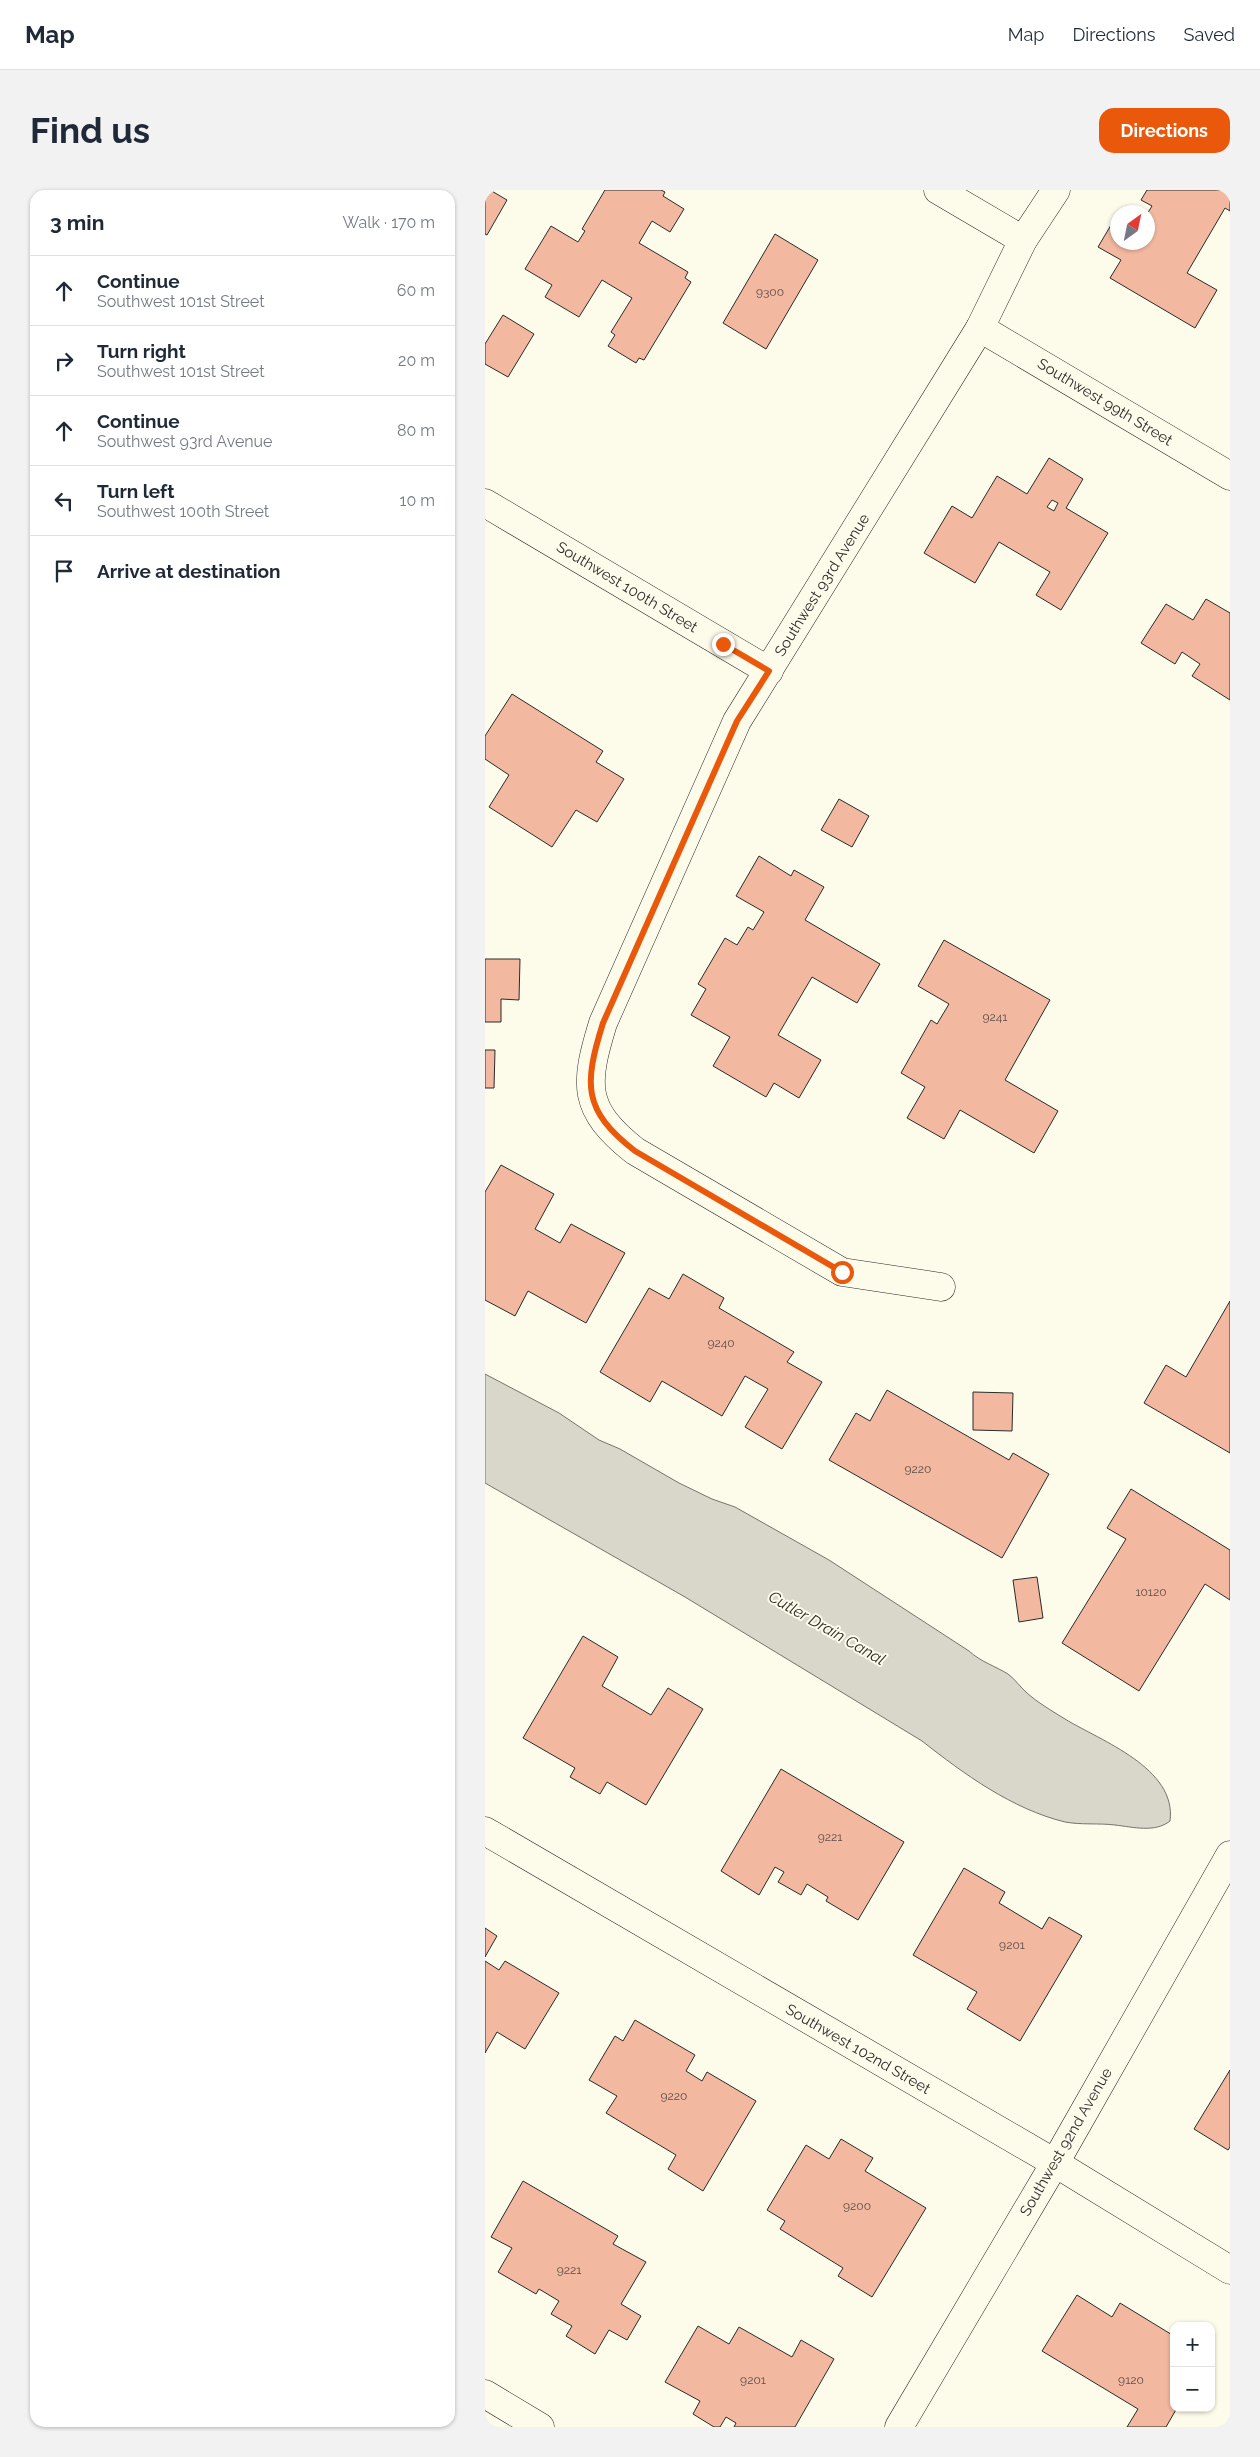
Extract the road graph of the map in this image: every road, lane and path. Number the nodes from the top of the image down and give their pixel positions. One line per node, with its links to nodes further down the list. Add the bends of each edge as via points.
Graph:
1 (938, 190): 3 (street)
2 (1056, 190): 3 (street, Southwest 93rd Avenue)
3 (1023, 240): 4 (street, Southwest 93rd Avenue)
4 (979, 328): 5 (street, Southwest 99th Street); 7 (street, Southwest 93rd Avenue)
5 (1230, 476)
6 (485, 504): 7 (street, Southwest 100th Street)
7 (769, 671): 8 (street, Southwest 93rd Avenue, via 737,721 603,1023 592,1063 592,1101 598,1115 620,1140 635,1151 842,1272)
8 (941, 1287)
9 (485, 1831): 11 (street, Southwest 102nd Street)
10 (1230, 1855): 11 (street, Southwest 92nd Avenue)
11 (1055, 2163): 12 (street, Southwest 102nd Street); 15 (street, Southwest 92nd Avenue)
12 (1230, 2270)
13 (485, 2394): 14 (street)
14 (540, 2427)
15 (899, 2427)

